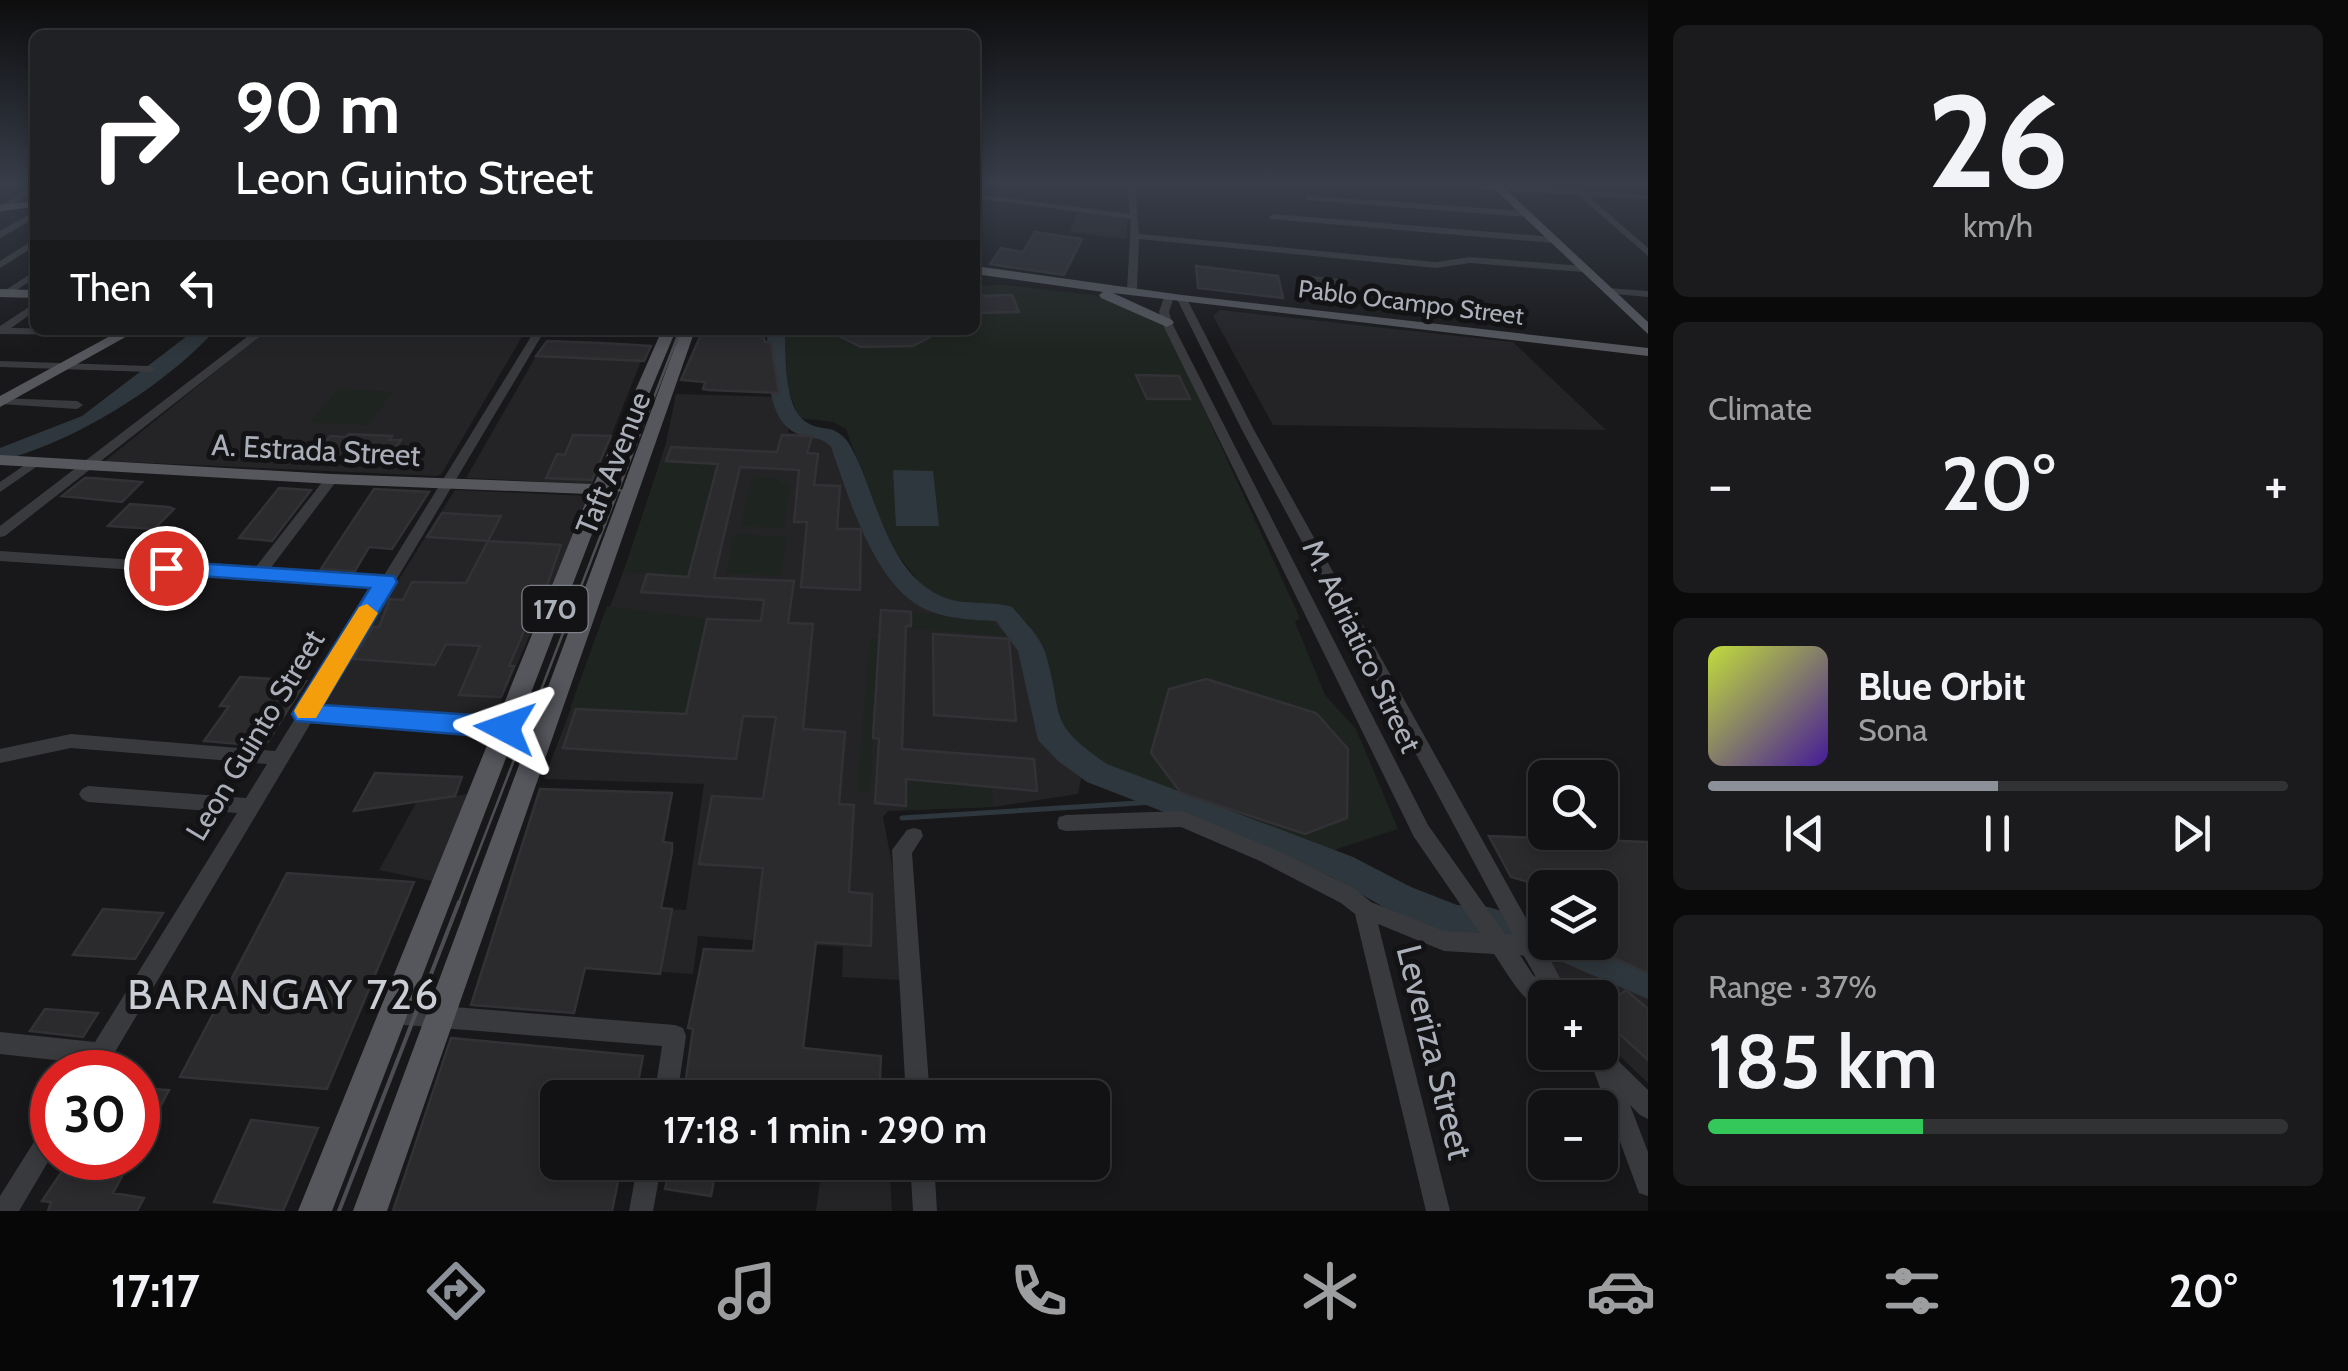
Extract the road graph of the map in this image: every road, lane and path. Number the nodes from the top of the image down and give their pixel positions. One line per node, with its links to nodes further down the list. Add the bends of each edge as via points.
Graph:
1 (1134, 240): 11 (street)
2 (1171, 240): 7 (street, via 1436,265 1470,260)
3 (1547, 240): 4 (street)
4 (1553, 240): 7 (main road)
5 (30, 243): 6 (street)
6 (0, 265)
7 (1583, 268): 12 (main road)
8 (980, 274): 11 (main road, Pablo Ocampo Street)
9 (980, 274): 13 (main road, Pablo Ocampo Street)
10 (30, 277): 14 (street)
11 (1132, 290): 17 (main road, Pablo Ocampo Street)
12 (1607, 291): 16 (street); 20 (main road)
13 (1095, 292): 17 (main road, Pablo Ocampo Street); 19 (main road)
14 (3, 294): 15 (main road)
15 (30, 294)
16 (1648, 294)
17 (1176, 298): 19 (street, via 1164,312); 28 (main road, Pablo Ocampo Street); 57 (street, M. Adriatico Street)
18 (30, 310): 21 (street)
19 (1167, 322): 58 (street, M. Adriatico Street, via 1420,831)
20 (1648, 330)
21 (0, 331): 22 (street)
22 (30, 331)
23 (123, 335): 30 (main road)
24 (257, 335): 36 (street)
25 (537, 335): 38 (street, Leon Guinto Street)
26 (668, 335): 40 (main road, Taft Avenue / 170)
27 (686, 335): 41 (main road, Taft Avenue / 170)
28 (1648, 352)
29 (0, 364): 30 (street)
30 (69, 365): 31 (street); 32 (main road)
31 (150, 369)
32 (0, 401): 33 (street)
33 (77, 405)
34 (0, 460): 35 (main road, A. Estrada Street)
35 (35, 462): 36 (main road, A. Estrada Street); 39 (street)
36 (89, 466): 37 (main road, A. Estrada Street); 42 (street)
37 (332, 480): 38 (main road, A. Estrada Street); 44 (street)
38 (447, 484): 40 (main road, A. Estrada Street); 45 (street, Leon Guinto Street)
39 (0, 488)
40 (602, 489): 41 (main road, A. Estrada Street); 47 (main road, Taft Avenue / 170)
41 (630, 491): 46 (main road, Taft Avenue / 170)
42 (0, 532)
43 (0, 556): 44 (street)
44 (258, 575): 45 (street)
45 (386, 582): 48 (street, Leon Guinto Street)
46 (575, 643): 47 (main road); 62 (main road, Taft Avenue / 170)
47 (540, 644): 49 (main road, Taft Avenue / 170)
48 (305, 714): 49 (street); 51 (street, Leon Guinto Street)
49 (505, 728): 61 (main road, Taft Avenue / 170)
50 (0, 756): 51 (street, via 71,741)
51 (278, 758): 53 (street, Leon Guinto Street)
52 (88, 794): 53 (street)
53 (250, 806): 65 (street, Leon Guinto Street)
54 (1066, 823): 56 (street, via 1182,819 1267,855)
55 (914, 836): 69 (street, via 902,850)
56 (1364, 909): 58 (street, via 1444,941); 80 (street, Leveriza Street)
57 (1528, 937)
58 (1499, 941): 59 (street); 60 (street, M. Adriatico Street)
59 (1528, 944)
60 (1528, 984)
61 (392, 1013): 62 (street); 76 (main road, Taft Avenue / 170)
62 (443, 1016): 68 (street, via 675,1036); 77 (main road, Taft Avenue / 170)
63 (0, 1043): 64 (street)
64 (32, 1050)
65 (104, 1050)
66 (1603, 1070): 74 (street)
67 (1610, 1070): 70 (street)
68 (667, 1080)
69 (917, 1080)
70 (1648, 1107)
71 (30, 1170): 75 (street)
72 (646, 1180): 78 (street)
73 (923, 1180): 79 (street)
74 (1648, 1184)
75 (5, 1211)
76 (316, 1211)
77 (370, 1211)
78 (640, 1211)
79 (925, 1211)
80 (1438, 1211)

